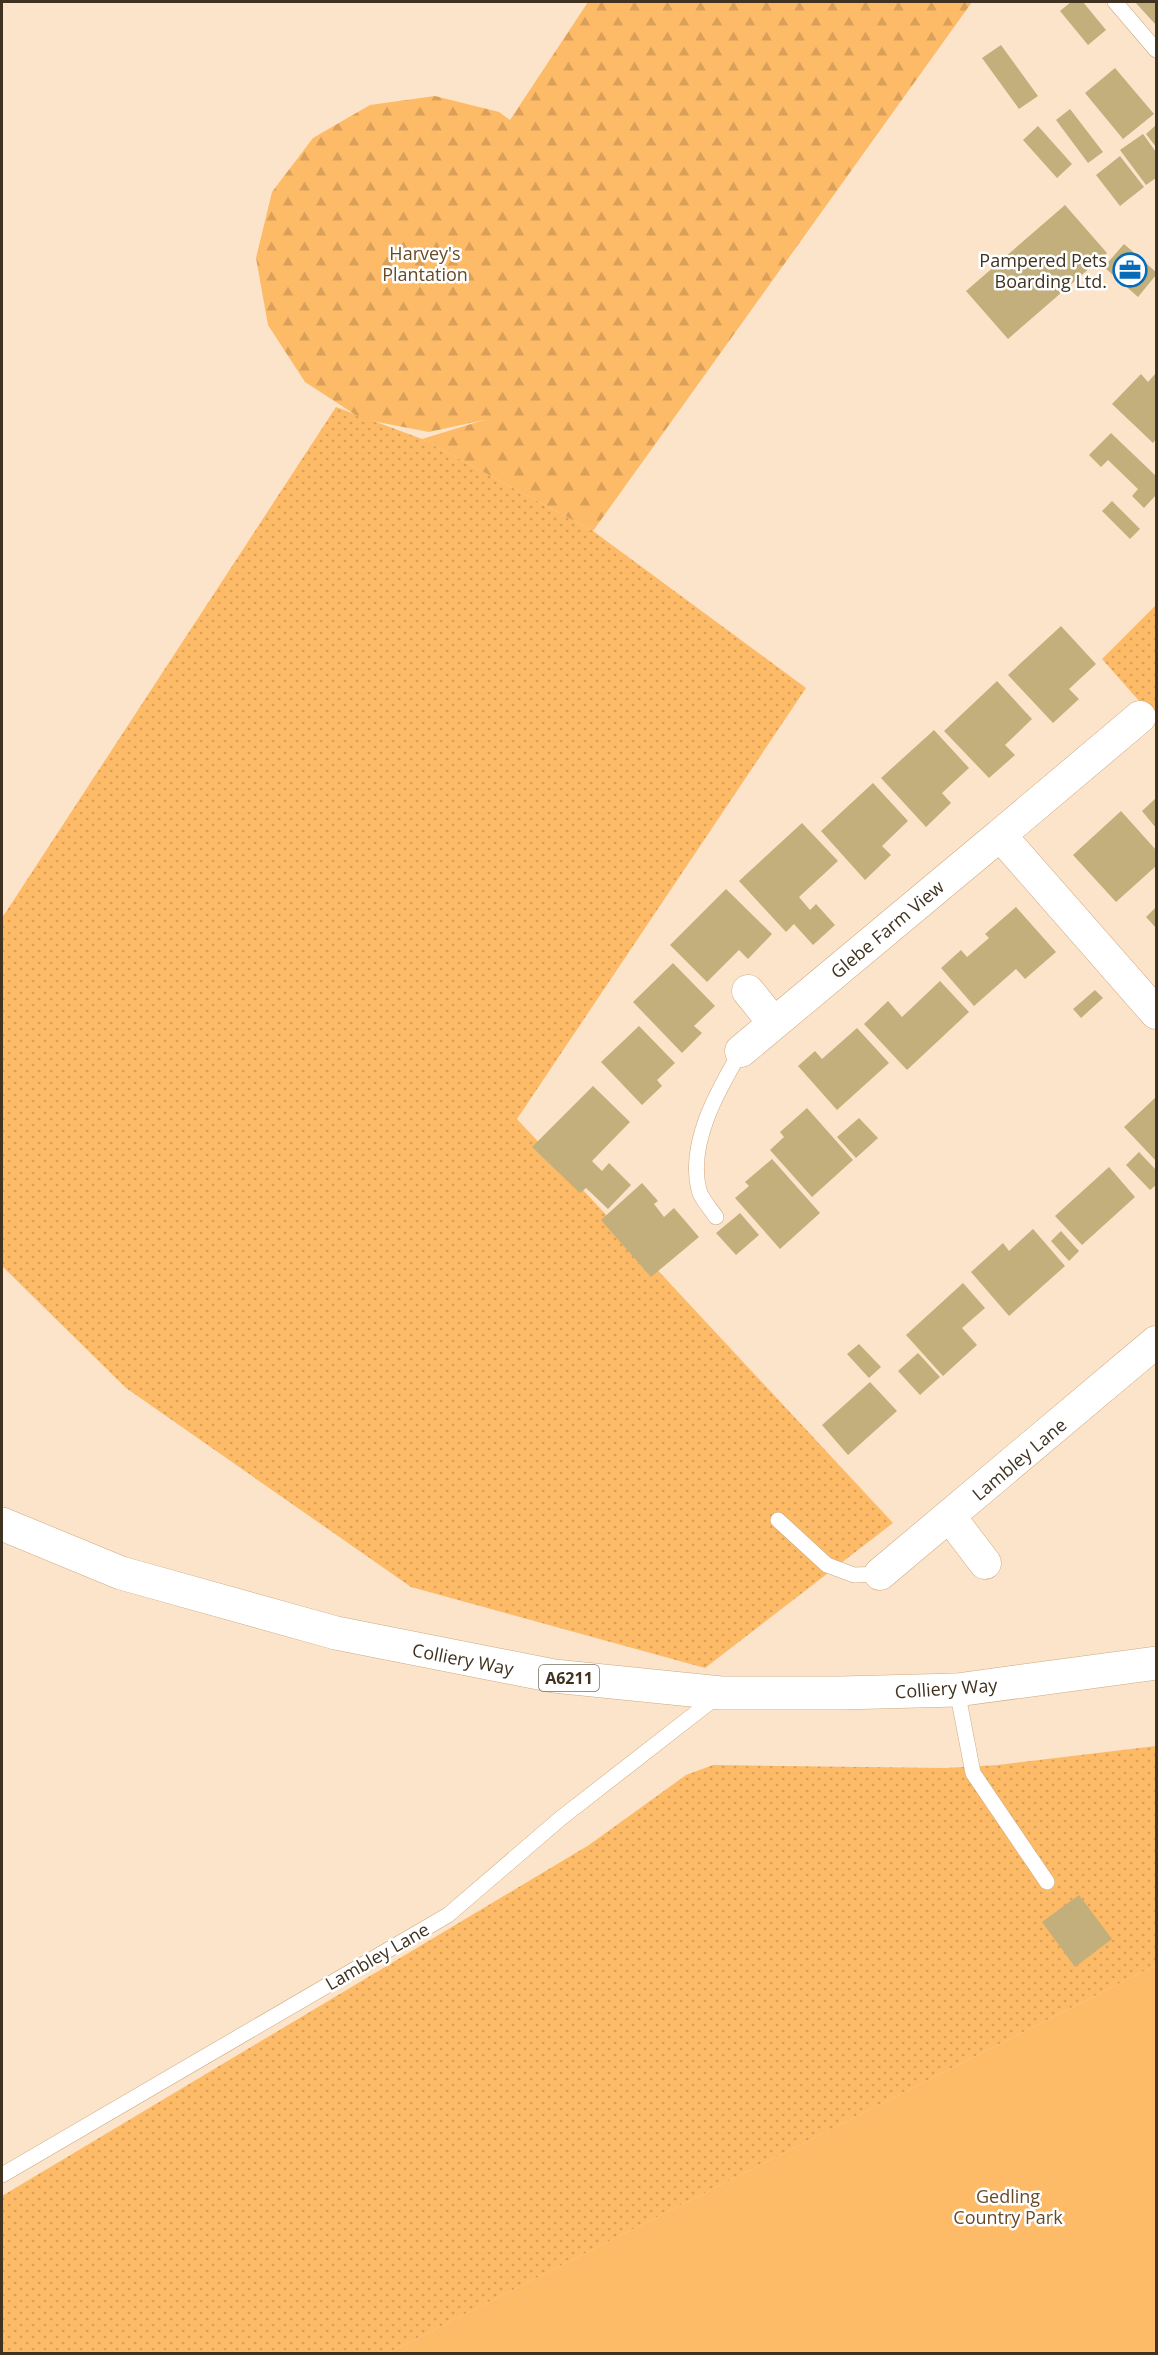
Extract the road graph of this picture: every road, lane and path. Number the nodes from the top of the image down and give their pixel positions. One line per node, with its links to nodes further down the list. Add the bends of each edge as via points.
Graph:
1 (1115, 2): 2 (lane)
2 (1156, 50)
3 (1140, 717): 4 (street, Glebe Farm View)
4 (1000, 835): 6 (street); 7 (street, Glebe Farm View)
5 (748, 991): 7 (street)
6 (1156, 1013)
7 (774, 1023): 8 (street, Glebe Farm View)
8 (741, 1051): 9 (lane, Glebe Farm View, via 719,1089 696,1155 699,1191)
9 (716, 1217)
10 (1156, 1342): 11 (street, Lambley Lane)
11 (950, 1517): 14 (street); 15 (street, Lambley Lane)
12 (778, 1520): 15 (lane, via 827,1565 854,1575)
13 (2, 1524): 18 (main road, Colliery Way / A6211, via 121,1573 336,1633 554,1676)
14 (986, 1563)
15 (880, 1574)
16 (1156, 1663): 17 (main road, Colliery Way / A6211)
17 (957, 1690): 18 (main road, Colliery Way / A6211); 19 (lane, via 973,1773)
18 (721, 1694): 20 (lane, Lambley Lane, via 561,1818 448,1915)
19 (1047, 1882)
20 (2, 2175)

